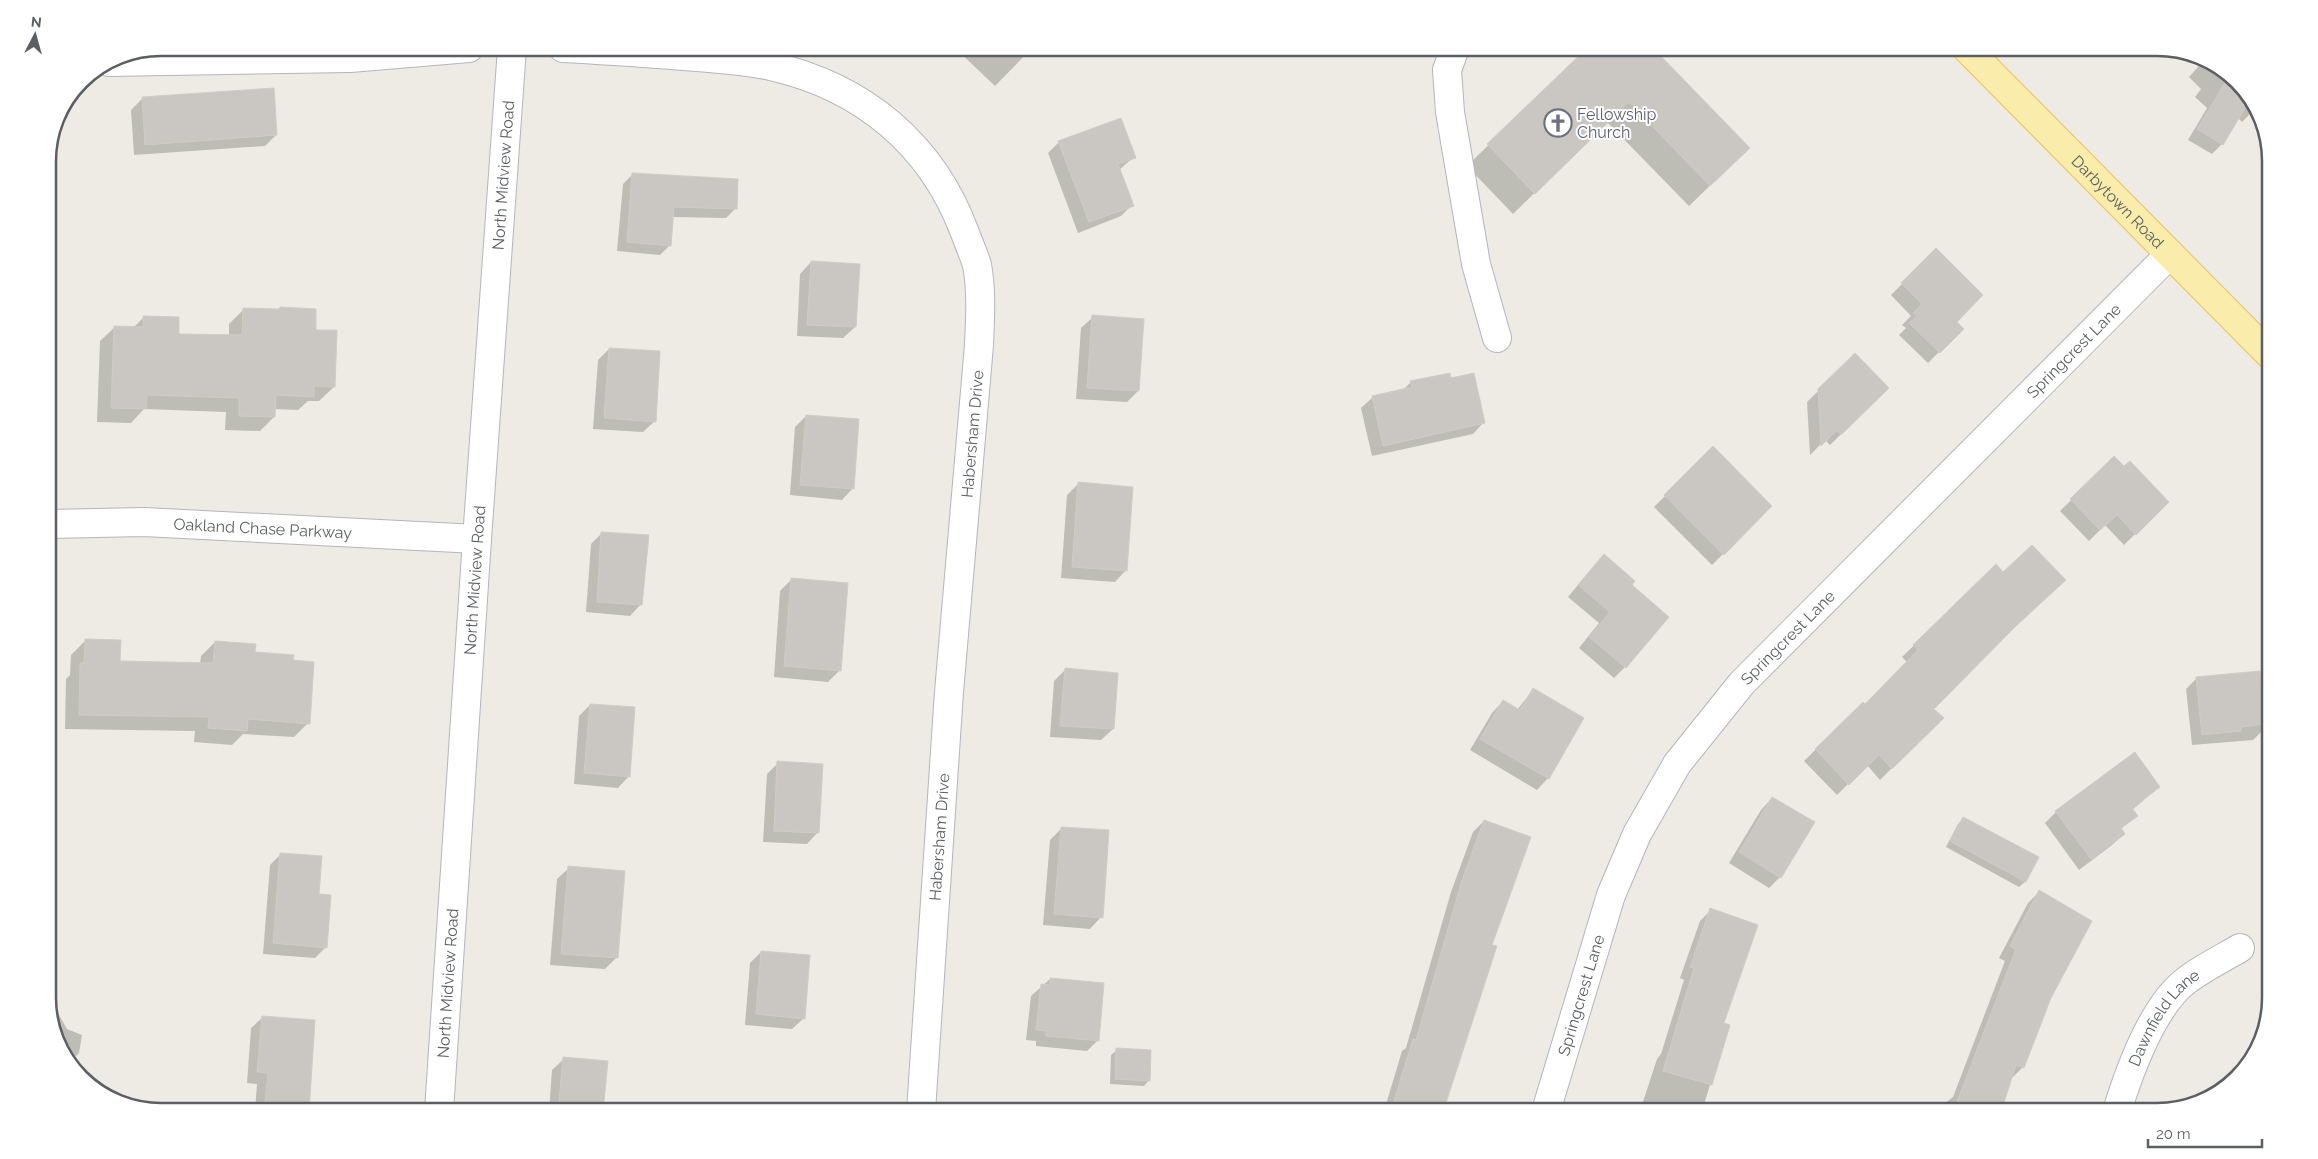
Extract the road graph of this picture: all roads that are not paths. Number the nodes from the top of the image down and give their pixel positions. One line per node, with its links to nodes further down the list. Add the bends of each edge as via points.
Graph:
1 (374, 56): 6 (street)
2 (511, 56): 11 (street, North Midview Road)
3 (681, 56): 14 (street, Habersham Drive, via 770,66 805,76 858,100 887,119 935,173 957,210 977,265 979,345 948,702)
4 (1452, 56): 8 (street, via 1447,70 1450,112 1476,264)
5 (1974, 56): 7 (main road, Darbytown Road)
6 (137, 59)
7 (2170, 254): 9 (main road, Darbytown Road); 15 (street, Springcrest Lane, via 1742,683 1677,764 1637,834 1611,895)
8 (1497, 338)
9 (2262, 347)
10 (56, 524): 11 (street, Oakland Chase Parkway, via 144,522)
11 (477, 539): 13 (street, North Midview Road)
12 (2240, 948): 16 (street, Dawnfield Lane, via 2186,980 2166,1002 2146,1036)
13 (440, 1103)
14 (922, 1103)
15 (1549, 1103)
16 (2120, 1103)

